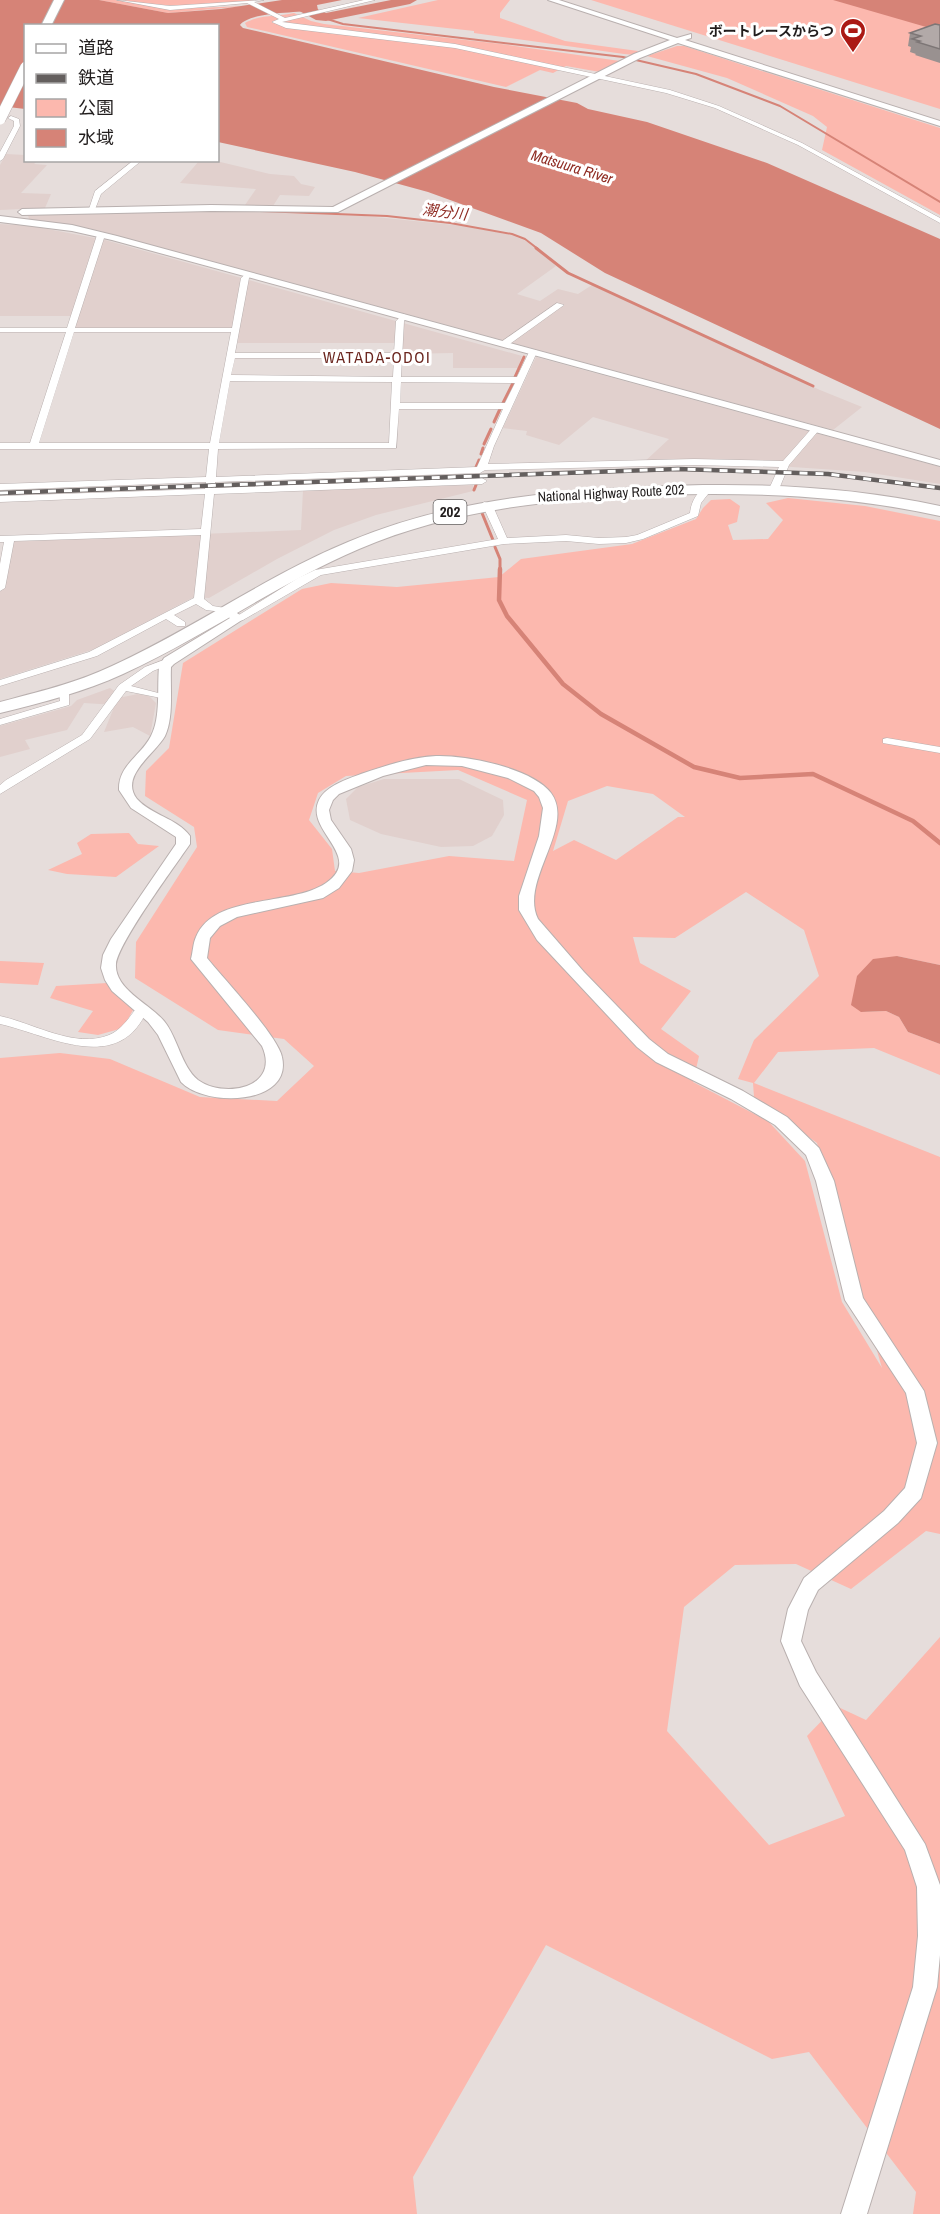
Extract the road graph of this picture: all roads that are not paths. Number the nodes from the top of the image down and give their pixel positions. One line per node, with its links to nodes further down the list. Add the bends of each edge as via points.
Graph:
1 (58, 0): 9 (highway)
2 (120, 0): 7 (street, via 170,8)
3 (261, 0): 7 (street)
4 (372, 0): 8 (street)
5 (552, 0): 11 (street)
6 (572, 0): 10 (street)
7 (249, 2): 8 (street)
8 (283, 19): 13 (street, via 275,24 446,45)
9 (47, 24)
10 (688, 36): 11 (street); 14 (street)
11 (677, 40): 13 (street); 16 (street)
12 (24, 72): 15 (highway, bridge)
13 (598, 76): 19 (street, via 342,208); 22 (street, via 668,91 717,107 800,144)
14 (940, 114)
15 (6, 119): 17 (street, via 17,120 17,126)
16 (940, 124)
17 (0, 159)
18 (137, 162): 19 (street, via 98,193)
19 (91, 210): 20 (street)
20 (0, 214)
21 (0, 219): 23 (street, via 40,222)
22 (940, 221)
23 (102, 235): 24 (street); 28 (street)
24 (248, 274): 26 (street); 29 (street)
25 (560, 305): 30 (street)
26 (403, 316): 30 (street); 33 (street)
27 (0, 330): 28 (street)
28 (71, 330): 29 (street); 41 (street)
29 (236, 330): 32 (street)
30 (504, 344): 31 (street)
31 (534, 352): 36 (street); 39 (street)
32 (231, 355): 33 (street); 34 (street)
33 (398, 356): 35 (street)
34 (227, 378): 35 (street); 42 (street)
35 (397, 379): 36 (street); 37 (street)
36 (520, 380): 38 (street)
37 (395, 406): 38 (street); 42 (street, via 390,447)
38 (509, 406): 45 (street)
39 (816, 429): 43 (street); 44 (street)
40 (0, 446): 41 (street)
41 (33, 447): 42 (street)
42 (214, 447): 48 (street)
43 (940, 463)
44 (785, 464): 45 (street); 47 (street)
45 (483, 467): 48 (street)
46 (482, 481): 48 (street)
47 (775, 484): 50 (highway, National Highway Route 202 / 202); 52 (highway, National Highway Route 202 / 202, via 868,488); 54 (highway, National Highway Route 202 / 202); 60 (highway, National Highway Route 202 / 202, via 585,484 467,500 412,513 339,540)
48 (210, 486): 49 (street); 51 (street); 55 (street)
49 (0, 488)
50 (707, 489): 53 (highway, National Highway Route 202 / 202, via 588,492); 57 (street, via 696,502 695,514 640,537 617,541)
51 (0, 498)
52 (940, 502)
53 (487, 504): 57 (street); 58 (highway, National Highway Route 202 / 202, via 403,526)
54 (940, 511)
55 (205, 532): 56 (street); 60 (street)
56 (5, 538): 59 (street)
57 (504, 541): 58 (street)
58 (315, 568): 60 (highway, National Highway Route 202 / 202)
59 (0, 588)
60 (219, 609): 61 (highway, National Highway Route 202 / 202); 62 (street); 65 (highway, National Highway Route 202 / 202, via 116,671)
61 (174, 620): 63 (street, via 93,654); 66 (highway, National Highway Route 202 / 202, via 91,668)
62 (169, 661): 64 (street, via 130,679); 67 (street)
63 (0, 683)
64 (123, 687): 67 (street); 72 (street, via 84,739)
65 (64, 691): 68 (highway, National Highway Route 202 / 202); 69 (street, via 65,703)
66 (0, 695)
67 (162, 697): 73 (street, via 160,733 128,774 125,786 128,797 137,806 183,836 183,844 119,939 108,969 124,994)
68 (0, 708)
69 (0, 722)
70 (887, 741): 71 (street)
71 (940, 750)
72 (0, 791)
73 (142, 1008): 74 (street, via 138,1020 123,1034 101,1044 85,1045 18,1022); 75 (street, via 161,1026 181,1070 193,1084 208,1091 240,1094 266,1083 275,1061 269,1044 199,959 205,933 214,922 232,913 308,899 329,890 341,878 346,864 344,848 325,826 321,814 326,799 338,788 421,762 454,761 513,775 534,783 546,794 550,807 547,830 527,887 526,912 540,934 642,1042 662,1058 781,1121 813,1152 825,1181 854,1300 915,1390 927,1443 914,1492 891,1517 811,1584 798,1609 791,1641 808,1679 915,1844 929,1887 925,1987)
74 (0, 1020)
75 (854, 2214)

